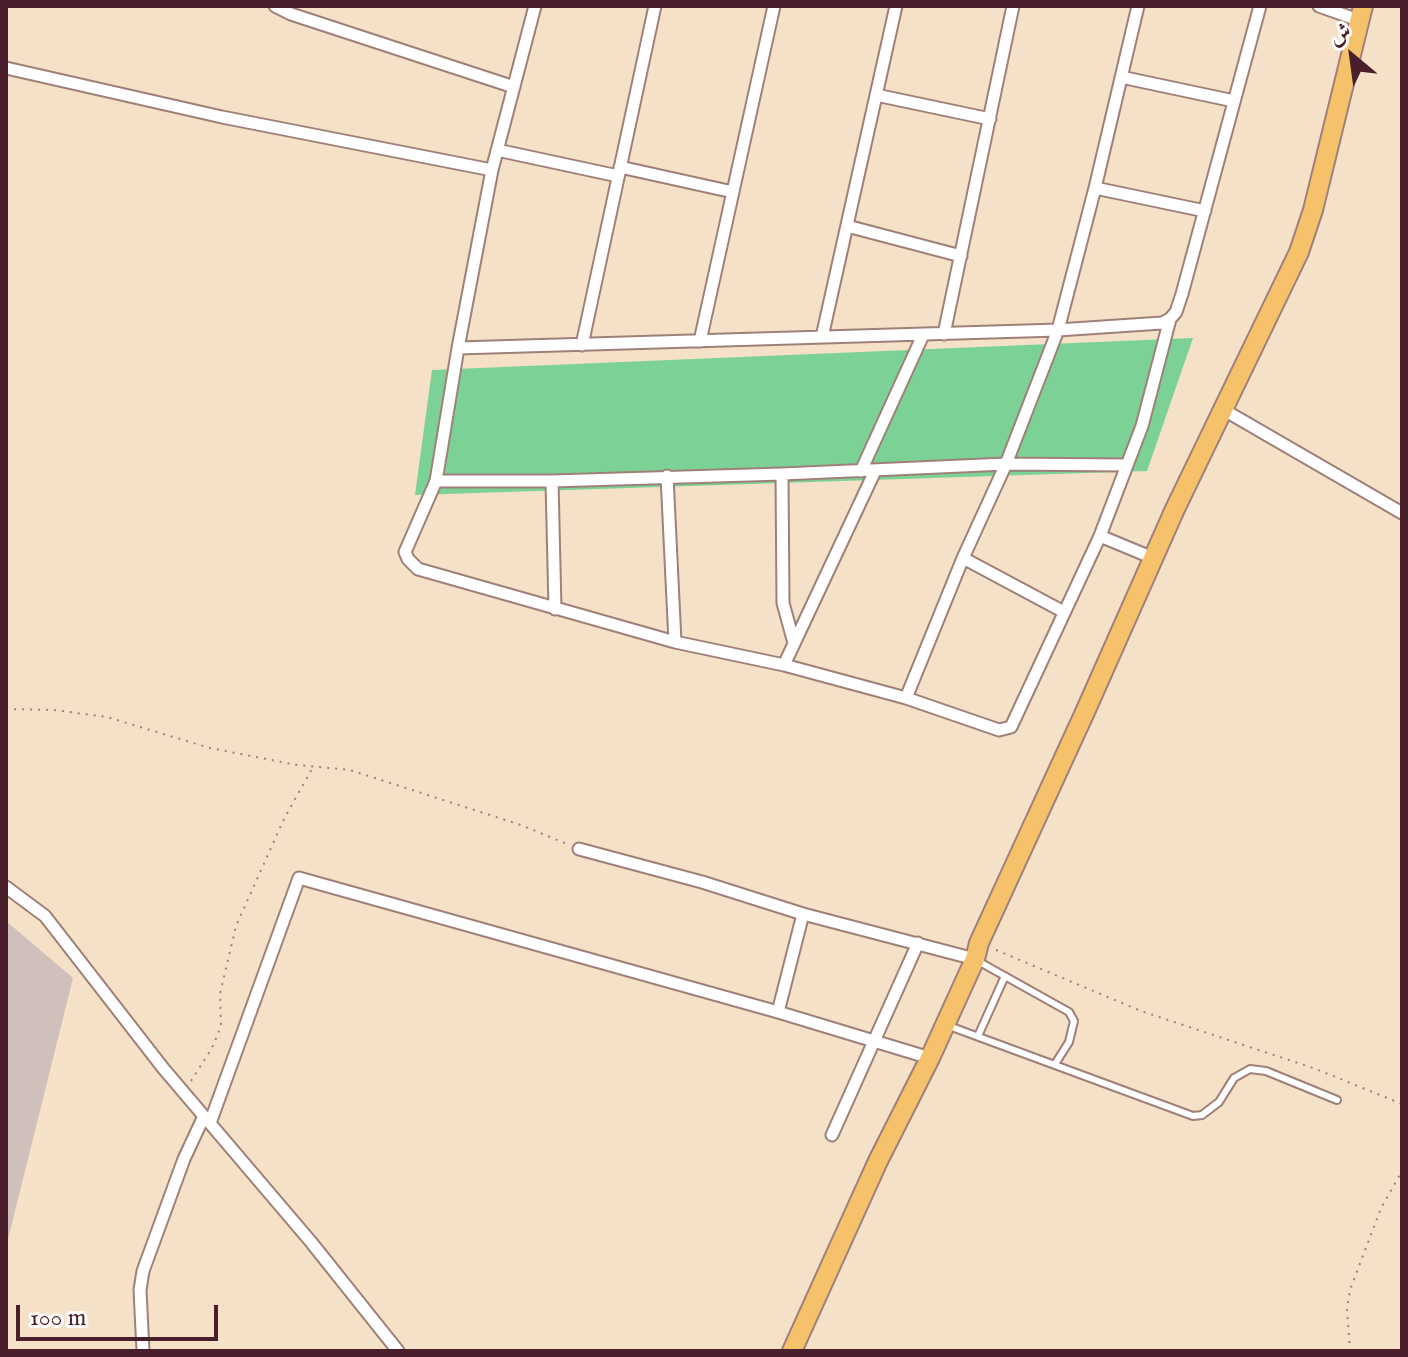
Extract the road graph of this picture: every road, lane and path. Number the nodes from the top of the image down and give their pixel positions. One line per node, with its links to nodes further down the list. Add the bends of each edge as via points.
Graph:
1 (275, 6): 13 (street)
2 (535, 6): 13 (street)
3 (655, 6): 19 (street)
4 (774, 6): 21 (street)
5 (896, 6): 14 (street)
6 (1013, 6): 16 (street)
7 (1138, 6): 12 (street)
8 (1260, 6): 15 (street)
9 (1319, 6): 10 (street)
10 (1360, 13): 33 (main road, via 1306,233)
11 (6, 68): 18 (street)
12 (1121, 77): 15 (street); 20 (street)
13 (514, 87): 17 (street)
14 (876, 95): 16 (street); 23 (street)
15 (1234, 101): 22 (street)
16 (990, 119): 24 (street)
17 (497, 150): 18 (street); 19 (street)
18 (492, 170): 32 (street)
19 (619, 171): 21 (street); 31 (street)
20 (1095, 188): 22 (street); 26 (street)
21 (733, 192): 30 (street)
22 (1205, 211): 25 (street)
23 (847, 226): 24 (street); 29 (street)
24 (961, 256): 27 (street)
25 (1170, 319): 26 (street); 35 (street)
26 (1058, 330): 27 (street); 34 (street)
27 (944, 334): 28 (street)
28 (923, 335): 29 (street); 36 (street)
29 (822, 337): 30 (street)
30 (700, 341): 31 (street)
31 (582, 345): 32 (street)
32 (458, 348): 40 (street)
33 (1224, 410): 42 (street); 45 (main road)
34 (1006, 464): 35 (street); 37 (street); 44 (street)
35 (1127, 465): 43 (street)
36 (861, 471): 37 (street); 38 (street)
37 (875, 471): 49 (street)
38 (782, 474): 39 (street); 49 (street, via 783,603)
39 (667, 476): 41 (street); 48 (street)
40 (436, 481): 41 (street); 46 (street, via 405,552 412,565)
41 (552, 481): 46 (street)
42 (1402, 513)
43 (1100, 536): 45 (street); 47 (street)
44 (963, 558): 47 (street); 51 (street)
45 (1153, 558): 58 (main road)
46 (555, 609): 48 (street)
47 (1064, 612): 51 (street, via 1011,727 1005,730)
48 (675, 642): 50 (street)
49 (794, 643): 50 (street)
50 (784, 665): 51 (street)
51 (906, 698)
52 (6, 709): 53 (path, via 107,717 210,748)
53 (313, 767): 54 (path, via 374,777); 66 (path, via 236,926 220,994 221,1026)
54 (579, 849): 56 (street)
55 (6, 887): 66 (street, via 45,916)
56 (803, 914): 57 (street); 60 (street)
57 (918, 943): 58 (street); 63 (street)
58 (977, 951): 59 (lane); 61 (main road); 68 (path)
59 (1005, 976): 62 (lane); 65 (lane, via 1069,1012 1074,1021 1069,1042)
60 (778, 1012): 63 (street); 69 (street, via 299,878)
61 (946, 1024): 62 (lane); 64 (main road)
62 (978, 1036): 65 (lane)
63 (874, 1041): 64 (street); 70 (street)
64 (930, 1058): 74 (main road)
65 (1055, 1064): 67 (lane, via 1193,1116 1219,1102 1234,1078 1250,1069)
66 (184, 1092): 69 (street)
67 (1337, 1100)
68 (1402, 1104)
69 (207, 1120): 72 (street, via 184,1159 143,1271); 73 (street)
70 (832, 1135)
71 (1402, 1171): 75 (path, via 1381,1208 1350,1290)
72 (143, 1351)
73 (398, 1351)
74 (792, 1351)
75 (1350, 1351)

